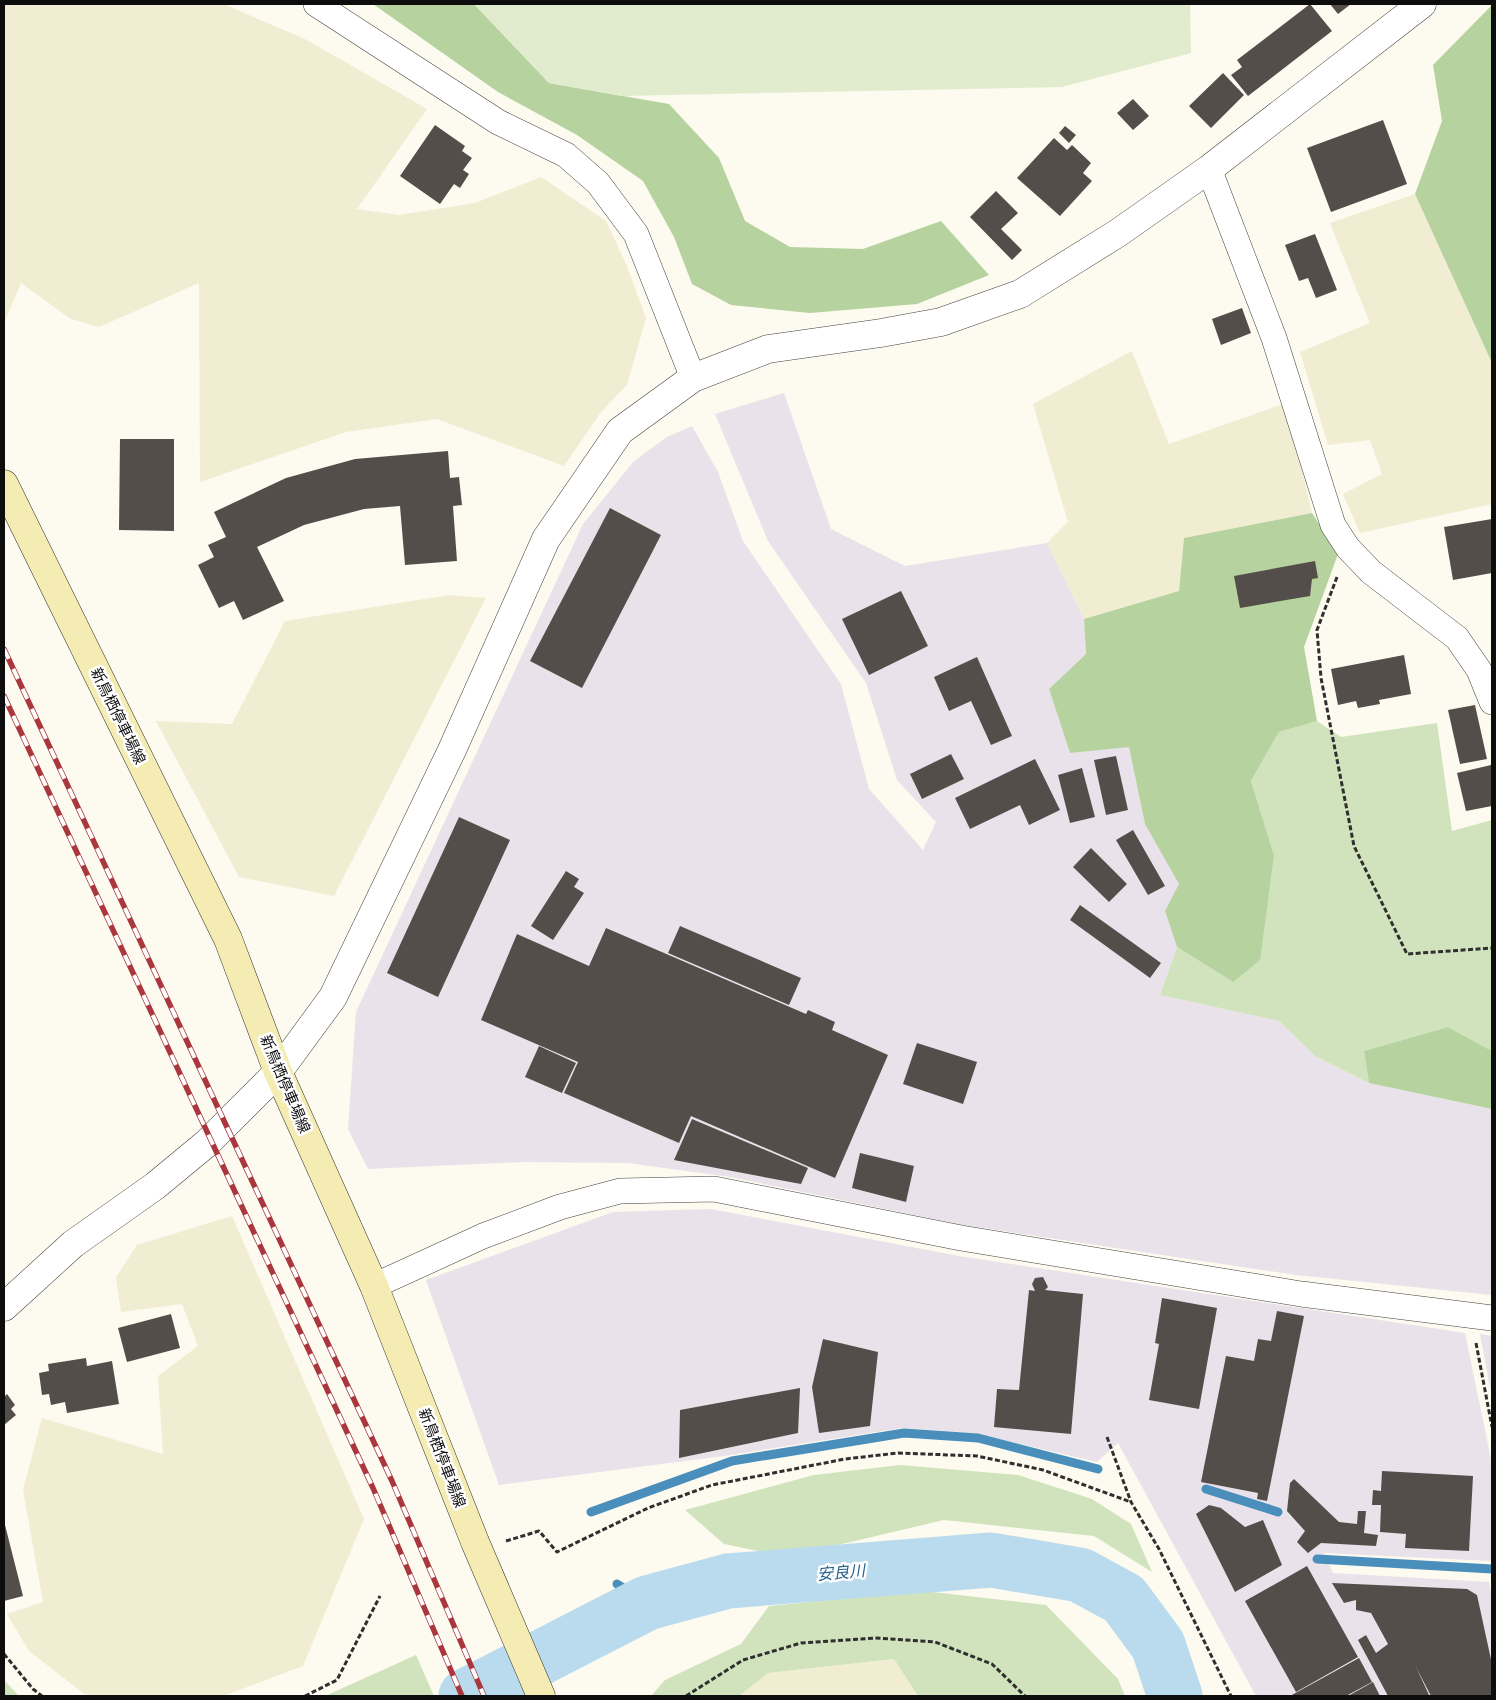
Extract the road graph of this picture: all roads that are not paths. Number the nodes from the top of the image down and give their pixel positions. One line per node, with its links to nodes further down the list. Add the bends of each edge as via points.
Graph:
1 (316, 4): 4 (street, via 498,122 566,155 598,183 636,234)
2 (1422, 4): 3 (street)
3 (1209, 169): 4 (street, via 1118,233 1020,294 941,322 768,349); 6 (street, via 1274,338 1333,526 1371,572 1457,638 1479,670)
4 (693, 378): 7 (street, via 620,431 546,539 452,750 333,996)
5 (4, 484): 7 (main road, 新鳥栖停車場線, via 228,939)
6 (1492, 702)
7 (278, 1072): 8 (main road, 新鳥栖停車場線); 9 (street, via 207,1143 156,1186 73,1244)
8 (374, 1286): 10 (street, via 483,1236 560,1207 620,1191 714,1189 1020,1248 1301,1294); 11 (main road, 新鳥栖停車場線, via 487,1542)
9 (4, 1307)
10 (1481, 1317)
11 (541, 1696)

